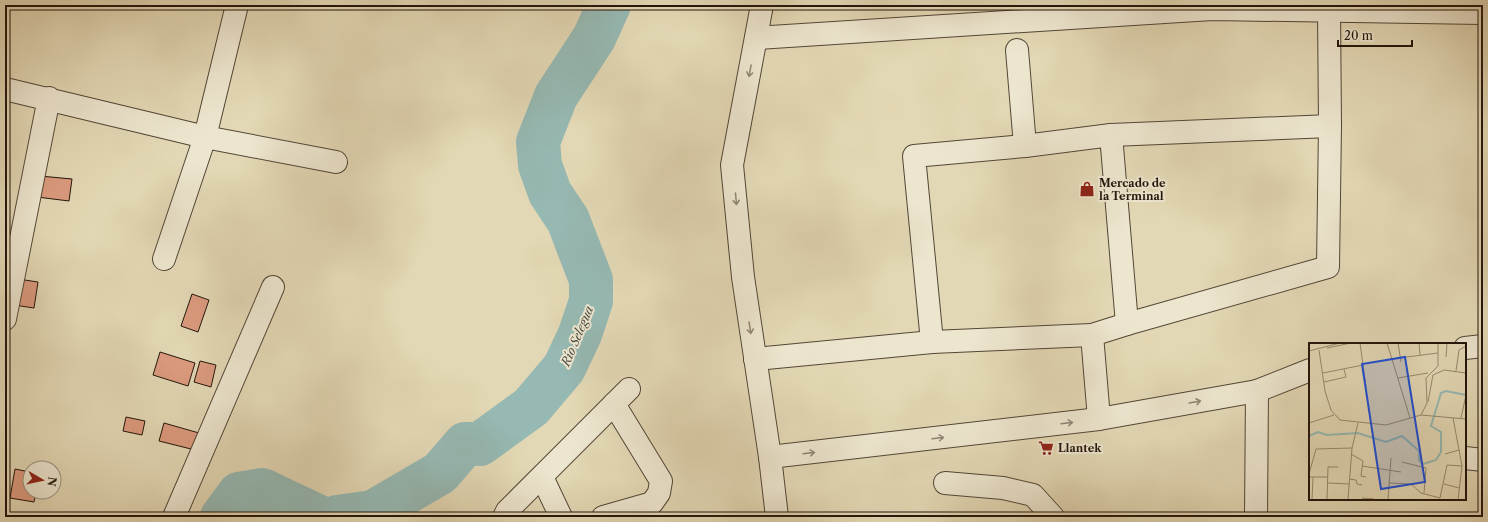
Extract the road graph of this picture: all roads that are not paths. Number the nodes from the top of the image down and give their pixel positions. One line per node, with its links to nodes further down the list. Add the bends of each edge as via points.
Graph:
1 (237, 5): 12 (street)
2 (762, 5): 6 (street)
3 (1211, 7): 4 (street); 6 (street)
4 (1328, 10): 5 (street); 10 (street)
5 (1476, 10)
6 (756, 38): 23 (street, one-way to 23, via 732,165 742,277)
7 (1017, 50): 13 (street)
8 (5, 89): 9 (street)
9 (49, 98): 12 (street); 17 (street)
10 (1330, 126): 11 (street); 18 (street, via 1328,267)
11 (1111, 135): 13 (street); 18 (street)
12 (205, 136): 14 (street); 15 (street)
13 (1025, 146): 20 (street, via 914,156)
14 (336, 162)
15 (164, 259)
16 (273, 287): 34 (street)
17 (5, 319)
18 (1127, 324): 19 (street)
19 (1092, 335): 20 (street); 28 (street)
20 (932, 342): 23 (street)
21 (1483, 346): 22 (street)
22 (1466, 348)
23 (755, 359): 29 (street)
24 (1309, 370): 26 (street)
25 (629, 389): 27 (street)
26 (1257, 391): 28 (street, one-way to 26); 40 (street)
27 (614, 404): 32 (street); 37 (street, via 660,481 660,493 652,504)
28 (1099, 419): 29 (street, one-way to 28)
29 (770, 457): 38 (street)
30 (1466, 458): 31 (street)
31 (1483, 460)
32 (542, 477): 35 (street); 36 (street)
33 (945, 483): 39 (street, via 1003,488 1033,495)
34 (174, 517)
35 (504, 517)
36 (561, 517)
37 (603, 517)
38 (777, 517)
39 (1053, 517)
40 (1256, 517)

